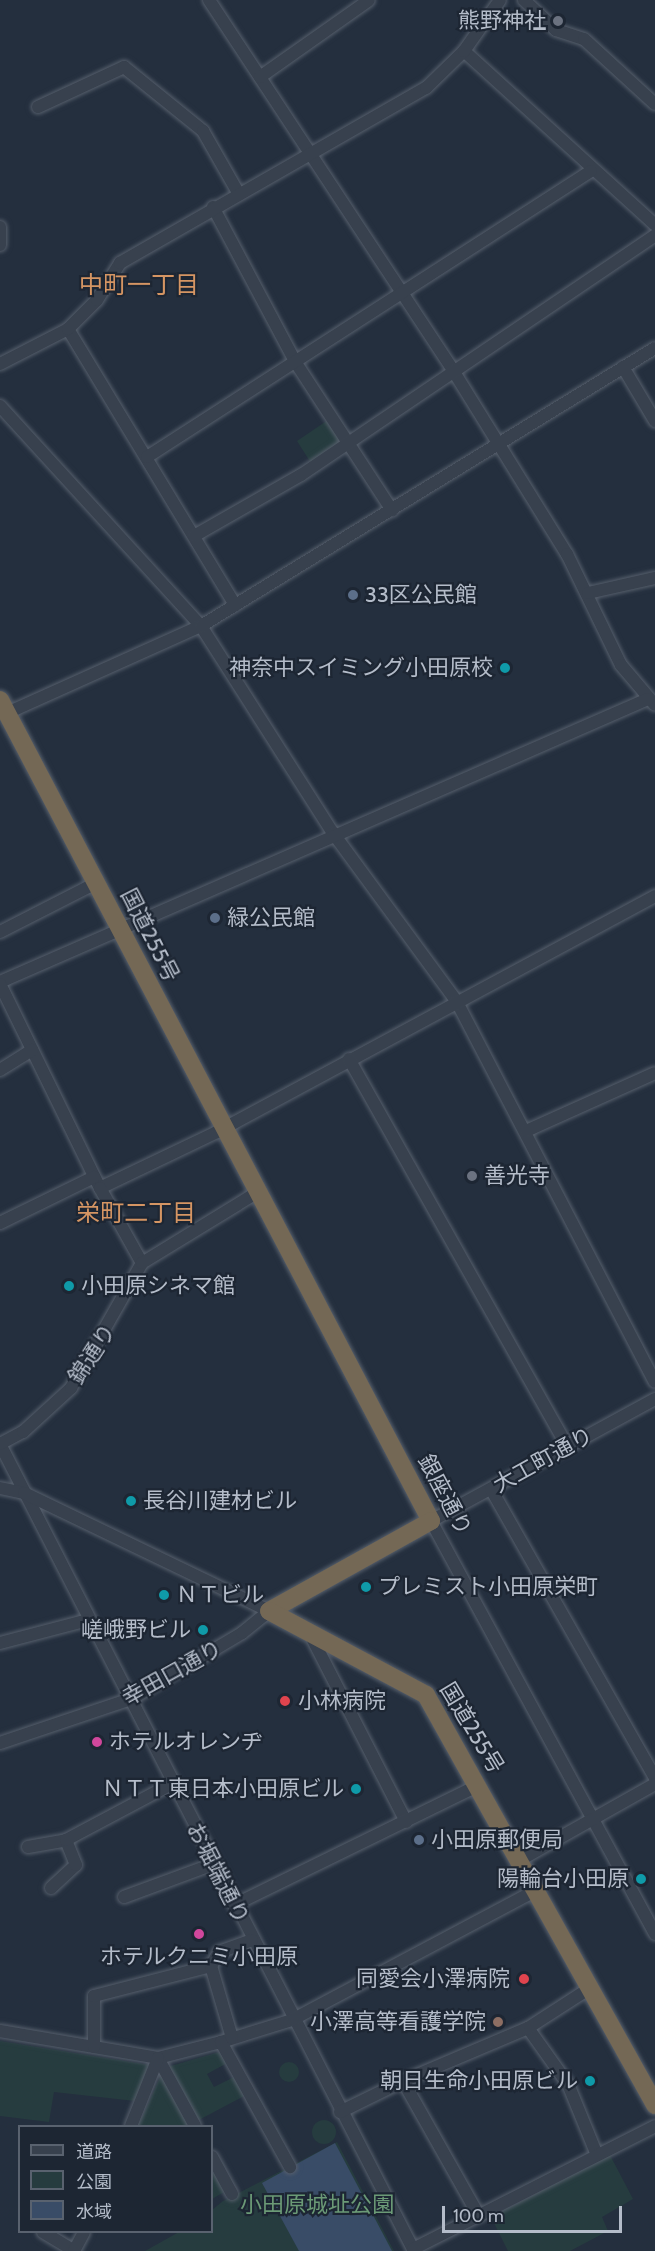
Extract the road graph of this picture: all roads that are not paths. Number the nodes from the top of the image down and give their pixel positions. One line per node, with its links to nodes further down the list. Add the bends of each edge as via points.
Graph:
1 (209, 0): 6 (street)
2 (369, 0): 6 (street)
3 (500, 0): 5 (street)
4 (524, 0): 7 (street, via 556,30 584,39)
5 (464, 51): 9 (street, via 426,88); 10 (street)
6 (260, 77): 9 (street)
7 (655, 104)
8 (39, 107): 11 (street, via 124,67 203,131)
9 (310, 153): 11 (street); 17 (street)
10 (591, 171): 13 (street); 17 (street)
11 (239, 194): 12 (street)
12 (213, 207): 18 (street, via 120,263 97,300); 21 (street)
13 (655, 225)
14 (0, 227): 16 (street)
15 (655, 235): 23 (street)
16 (0, 245)
17 (401, 293): 21 (street); 23 (street)
18 (68, 329): 20 (street); 28 (street)
19 (655, 348): 22 (street)
20 (2, 359)
21 (296, 363): 26 (street); 28 (street)
22 (623, 367): 25 (street); 27 (street)
23 (454, 372): 26 (street); 27 (street)
24 (0, 406): 34 (street)
25 (655, 421)
26 (347, 442): 29 (street); 30 (street)
27 (498, 444): 29 (street); 32 (street)
28 (147, 457): 30 (street)
29 (392, 510): 33 (street)
30 (194, 536): 33 (street)
31 (655, 578): 32 (street)
32 (588, 593): 35 (street, via 621,665)
33 (235, 605): 34 (street)
34 (201, 626): 36 (street); 37 (street)
35 (652, 702): 37 (street)
36 (3, 708): 38 (highway, 国道255号)
37 (333, 833): 40 (street); 43 (street)
38 (96, 883): 40 (highway, 国道255号); 41 (street)
39 (655, 896): 43 (street)
40 (120, 929): 42 (street); 48 (highway, 国道255号)
41 (0, 932)
42 (0, 983): 44 (street)
43 (457, 1002): 45 (street); 49 (street)
44 (32, 1050): 46 (street); 50 (street)
45 (349, 1059): 48 (street); 58 (street)
46 (0, 1070)
47 (655, 1073): 49 (street)
48 (224, 1128): 51 (street); 52 (highway, 国道255号)
49 (526, 1131): 55 (street)
50 (94, 1177): 51 (street); 53 (street)
51 (100, 1188): 54 (street)
52 (258, 1192): 54 (street, 錦通り); 62 (highway, 銀座通り)
53 (0, 1223)
54 (142, 1263): 57 (street, 錦通り, via 71,1388 30,1427)
55 (655, 1382)
56 (655, 1399): 58 (street, 大工町通り)
57 (0, 1444): 61 (street, お堀端通り)
58 (568, 1447): 60 (street, 大工町通り)
59 (0, 1488): 61 (street)
60 (491, 1489): 62 (street, 大工町通り); 69 (street)
61 (24, 1493): 63 (street); 64 (street, お堀端通り)
62 (431, 1521): 63 (highway); 73 (street, 銀座通り)
63 (269, 1611): 65 (highway, 国道255号); 67 (street, 幸田口通り, via 242,1634)
64 (88, 1620): 66 (street); 67 (street, お堀端通り)
65 (308, 1631): 72 (highway, 国道255号, via 420,1688); 74 (street)
66 (0, 1643)
67 (131, 1699): 68 (street, 幸田口通り); 70 (street, お堀端通り)
68 (0, 1743)
69 (655, 1778)
70 (173, 1783): 75 (street); 78 (street, お堀端通り)
71 (655, 1784): 73 (street)
72 (479, 1785): 74 (street); 77 (highway, 国道255号)
73 (591, 1820): 77 (street); 83 (street, 銀座通り)
74 (406, 1822): 82 (street)
75 (66, 1840): 76 (street); 79 (street, via 76,1865)
76 (28, 1846)
77 (520, 1860): 80 (highway, 国道255号)
78 (213, 1864): 81 (street); 82 (street, お堀端通り)
79 (51, 1888)
80 (536, 1890): 86 (highway, 国道255号); 87 (street)
81 (124, 1897)
82 (234, 1905): 84 (street, お堀端通り)
83 (655, 1934)
84 (252, 1940): 85 (street, via 219,1952); 87 (street, お堀端通り)
85 (211, 1966): 90 (street); 91 (street, via 94,1996)
86 (590, 1988): 88 (street); 94 (highway, 国道255号)
87 (292, 2020): 90 (street); 95 (street, お堀端通り)
88 (528, 2028): 93 (street); 99 (street, via 568,2084)
89 (0, 2031): 91 (street)
90 (227, 2040): 92 (street); 101 (street)
91 (94, 2047): 92 (street)
92 (158, 2058): 96 (street); 97 (street)
93 (403, 2081): 95 (street); 103 (street)
94 (655, 2104)
95 (340, 2112): 106 (street, お堀端通り)
96 (132, 2125)
97 (194, 2125)
98 (655, 2126): 99 (street)
99 (597, 2155): 103 (street)
100 (213, 2159): 102 (street)
101 (290, 2167)
102 (232, 2194)
103 (479, 2216): 106 (street)
104 (45, 2233): 107 (street)
105 (83, 2233): 107 (street)
106 (414, 2250)
107 (74, 2251)

